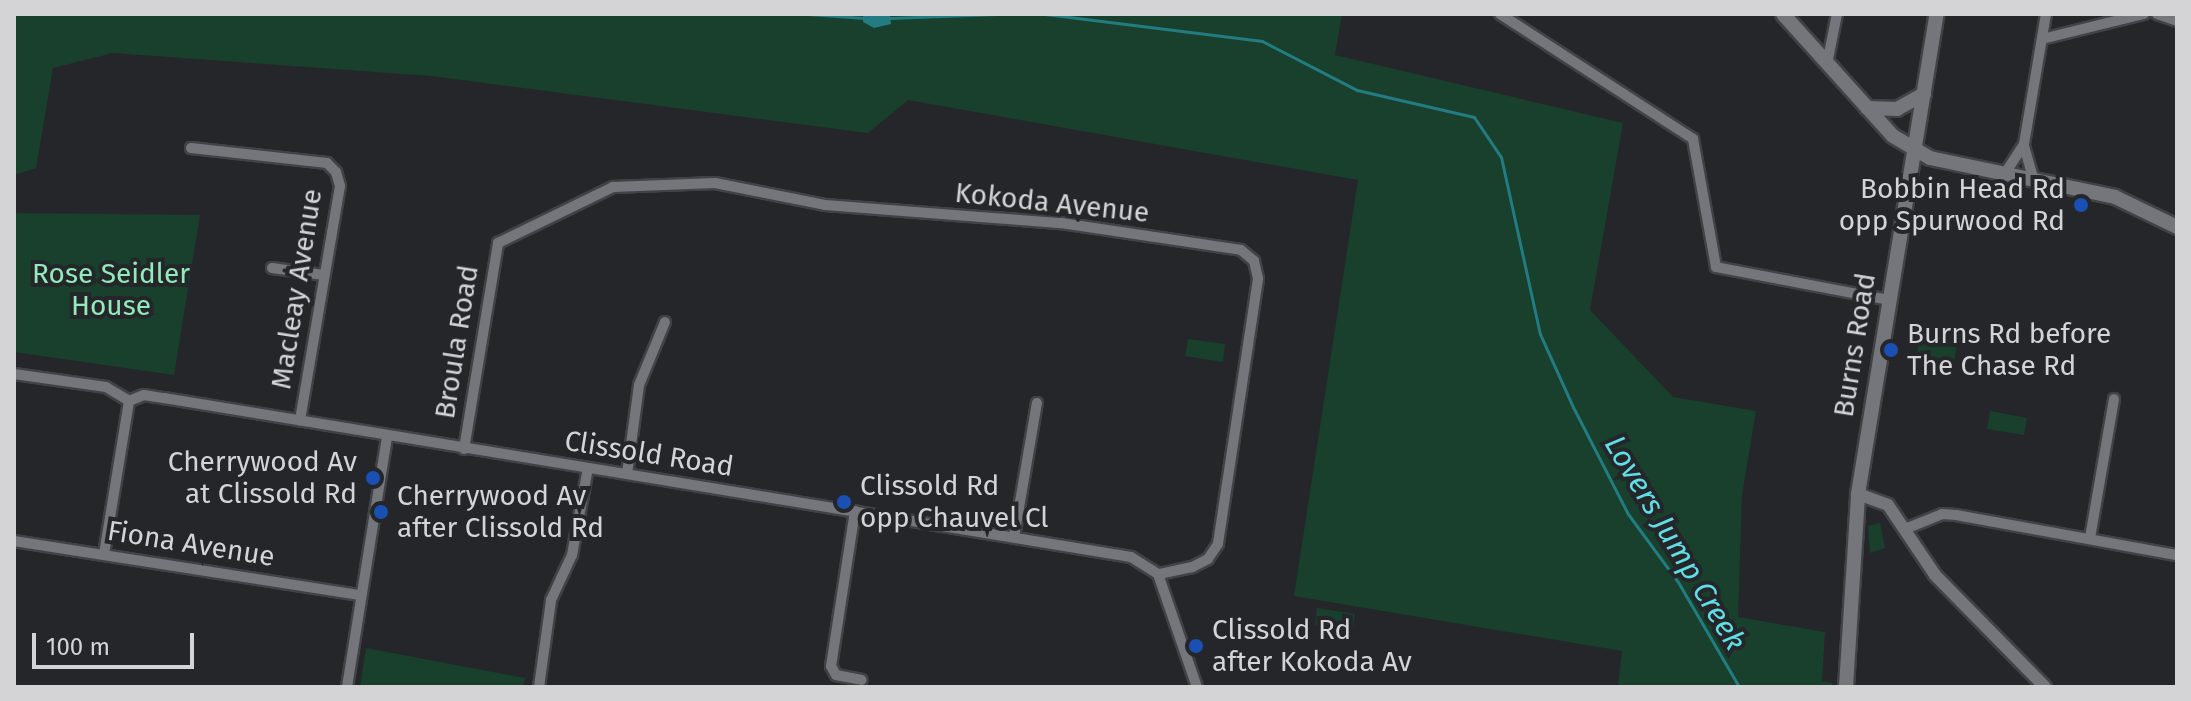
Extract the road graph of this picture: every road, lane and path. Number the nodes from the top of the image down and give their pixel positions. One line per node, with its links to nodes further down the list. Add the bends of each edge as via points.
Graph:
1 (1500, 14): 22 (street, via 1693,139 1716,267)
2 (1783, 14): 10 (main road)
3 (1837, 14): 10 (street)
4 (1937, 14): 11 (main road, Burns Road)
5 (2046, 14): 9 (street)
6 (2144, 14): 9 (street)
7 (2157, 14): 8 (street)
8 (2177, 21)
9 (2042, 39): 13 (street)
10 (1827, 64): 12 (main road)
11 (1924, 94): 12 (main road, via 1897,109); 15 (main road, Burns Road)
12 (1867, 108): 15 (main road, via 1893,136)
13 (2024, 144): 16 (street); 17 (street)
14 (191, 148): 21 (street, Macleay Avenue, via 327,163 340,186)
15 (1914, 149): 16 (main road, via 1940,162); 22 (main road, Burns Road)
16 (2003, 176): 17 (main road)
17 (2034, 181): 18 (main road, via 2115,197)
18 (2177, 227)
19 (498, 243): 30 (street, Broula Road); 41 (street, Kokoda Avenue, via 613,187 715,183 825,205 1061,223 1241,250 1254,261 1258,279 1218,544 1192,567)
20 (272, 268): 21 (street)
21 (324, 275): 28 (street, Macleay Avenue)
22 (1889, 300): 33 (main road, Burns Road)
23 (665, 322): 32 (street, via 639,385)
24 (14, 374): 26 (street, Clissold Road, via 106,387)
25 (2114, 399): 37 (street)
26 (129, 401): 28 (street, Clissold Road, via 144,395); 39 (street)
27 (1037, 403): 36 (street)
28 (300, 421): 29 (street, Clissold Road)
29 (387, 436): 30 (street, Clissold Road); 42 (street)
30 (464, 449): 31 (street, Clissold Road)
31 (588, 468): 32 (street, Clissold Road); 45 (street, via 572,555 551,600)
32 (627, 474): 34 (street, Clissold Road)
33 (1858, 494): 35 (street, via 1888,505); 47 (main road, Burns Road)
34 (855, 511): 36 (street, Clissold Road); 43 (street, via 831,666 836,675)
35 (1905, 529): 37 (street, via 1942,514); 48 (street, via 1935,575)
36 (1014, 537): 41 (street, Clissold Road, via 1131,557)
37 (2090, 538): 40 (street)
38 (14, 541): 39 (street, Fiona Avenue)
39 (104, 554): 42 (street, Fiona Avenue)
40 (2177, 555)
41 (1158, 574): 46 (street)
42 (360, 595): 44 (street)
43 (862, 680)
44 (347, 687)
45 (539, 687)
46 (1197, 687)
47 (1846, 687)
48 (2045, 687)

